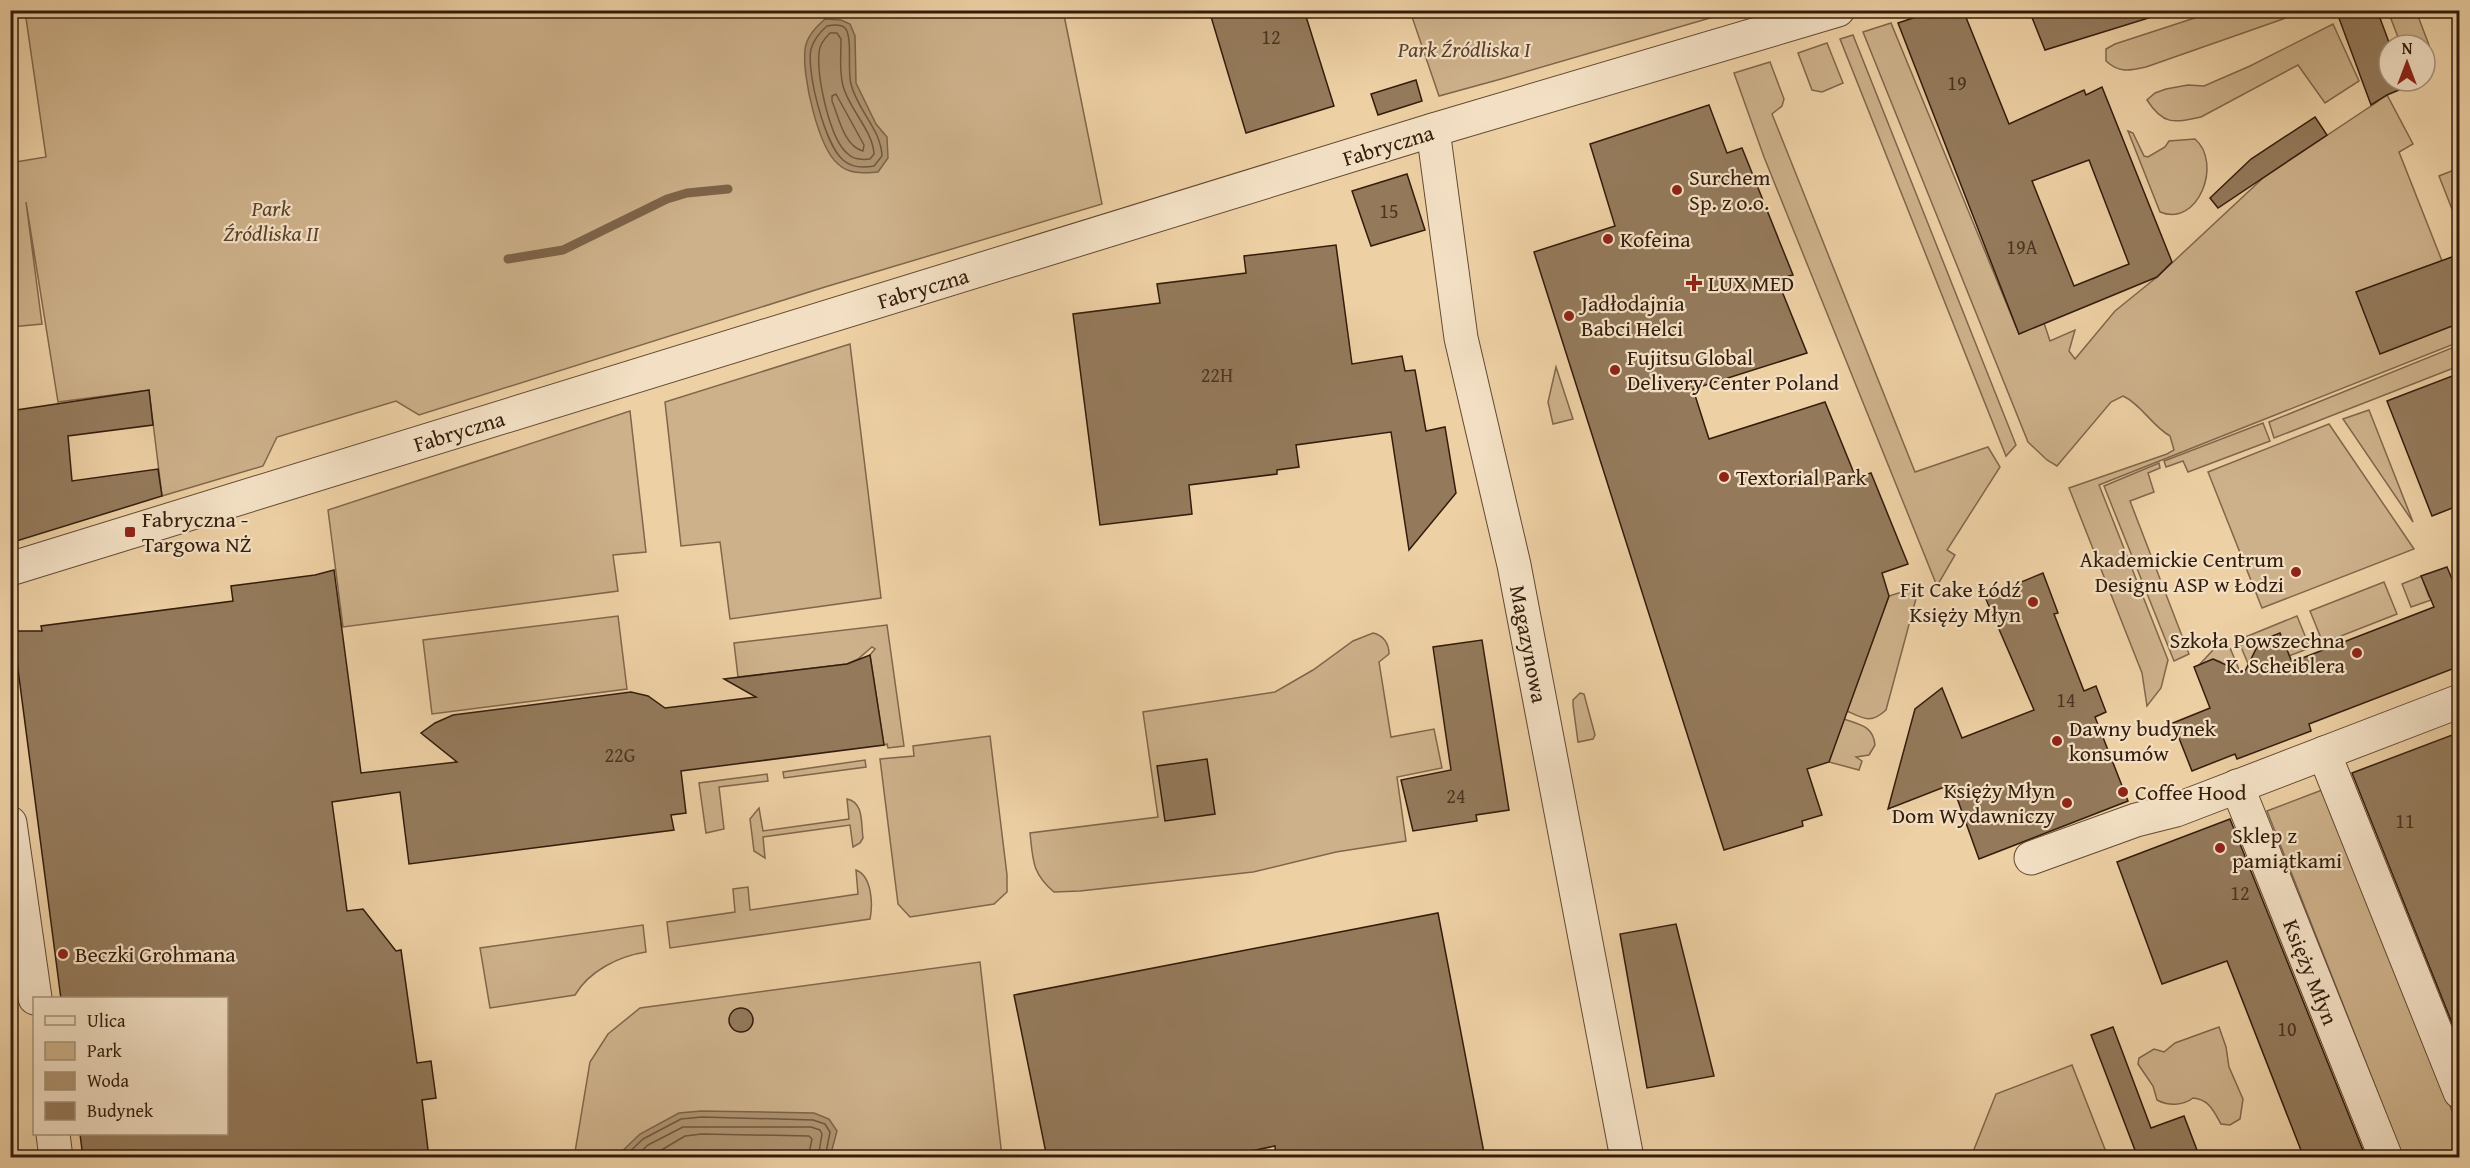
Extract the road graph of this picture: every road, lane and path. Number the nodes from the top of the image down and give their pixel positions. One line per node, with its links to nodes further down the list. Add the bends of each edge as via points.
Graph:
1 (1838, 10): 2 (street, Fabryczna)
2 (1433, 130): 3 (street, Fabryczna); 13 (street, Magazynowa, via 1461,338 1514,565)
3 (10, 569)
4 (2460, 701): 5 (street)
5 (2325, 753): 6 (street); 10 (street)
6 (2238, 786): 8 (street); 14 (street, Księży Młyn)
7 (10, 823): 9 (street)
8 (2031, 858)
9 (34, 997)
10 (2460, 1092)
11 (53, 1135): 12 (street)
12 (56, 1158)
13 (1627, 1158)
14 (2386, 1158)

